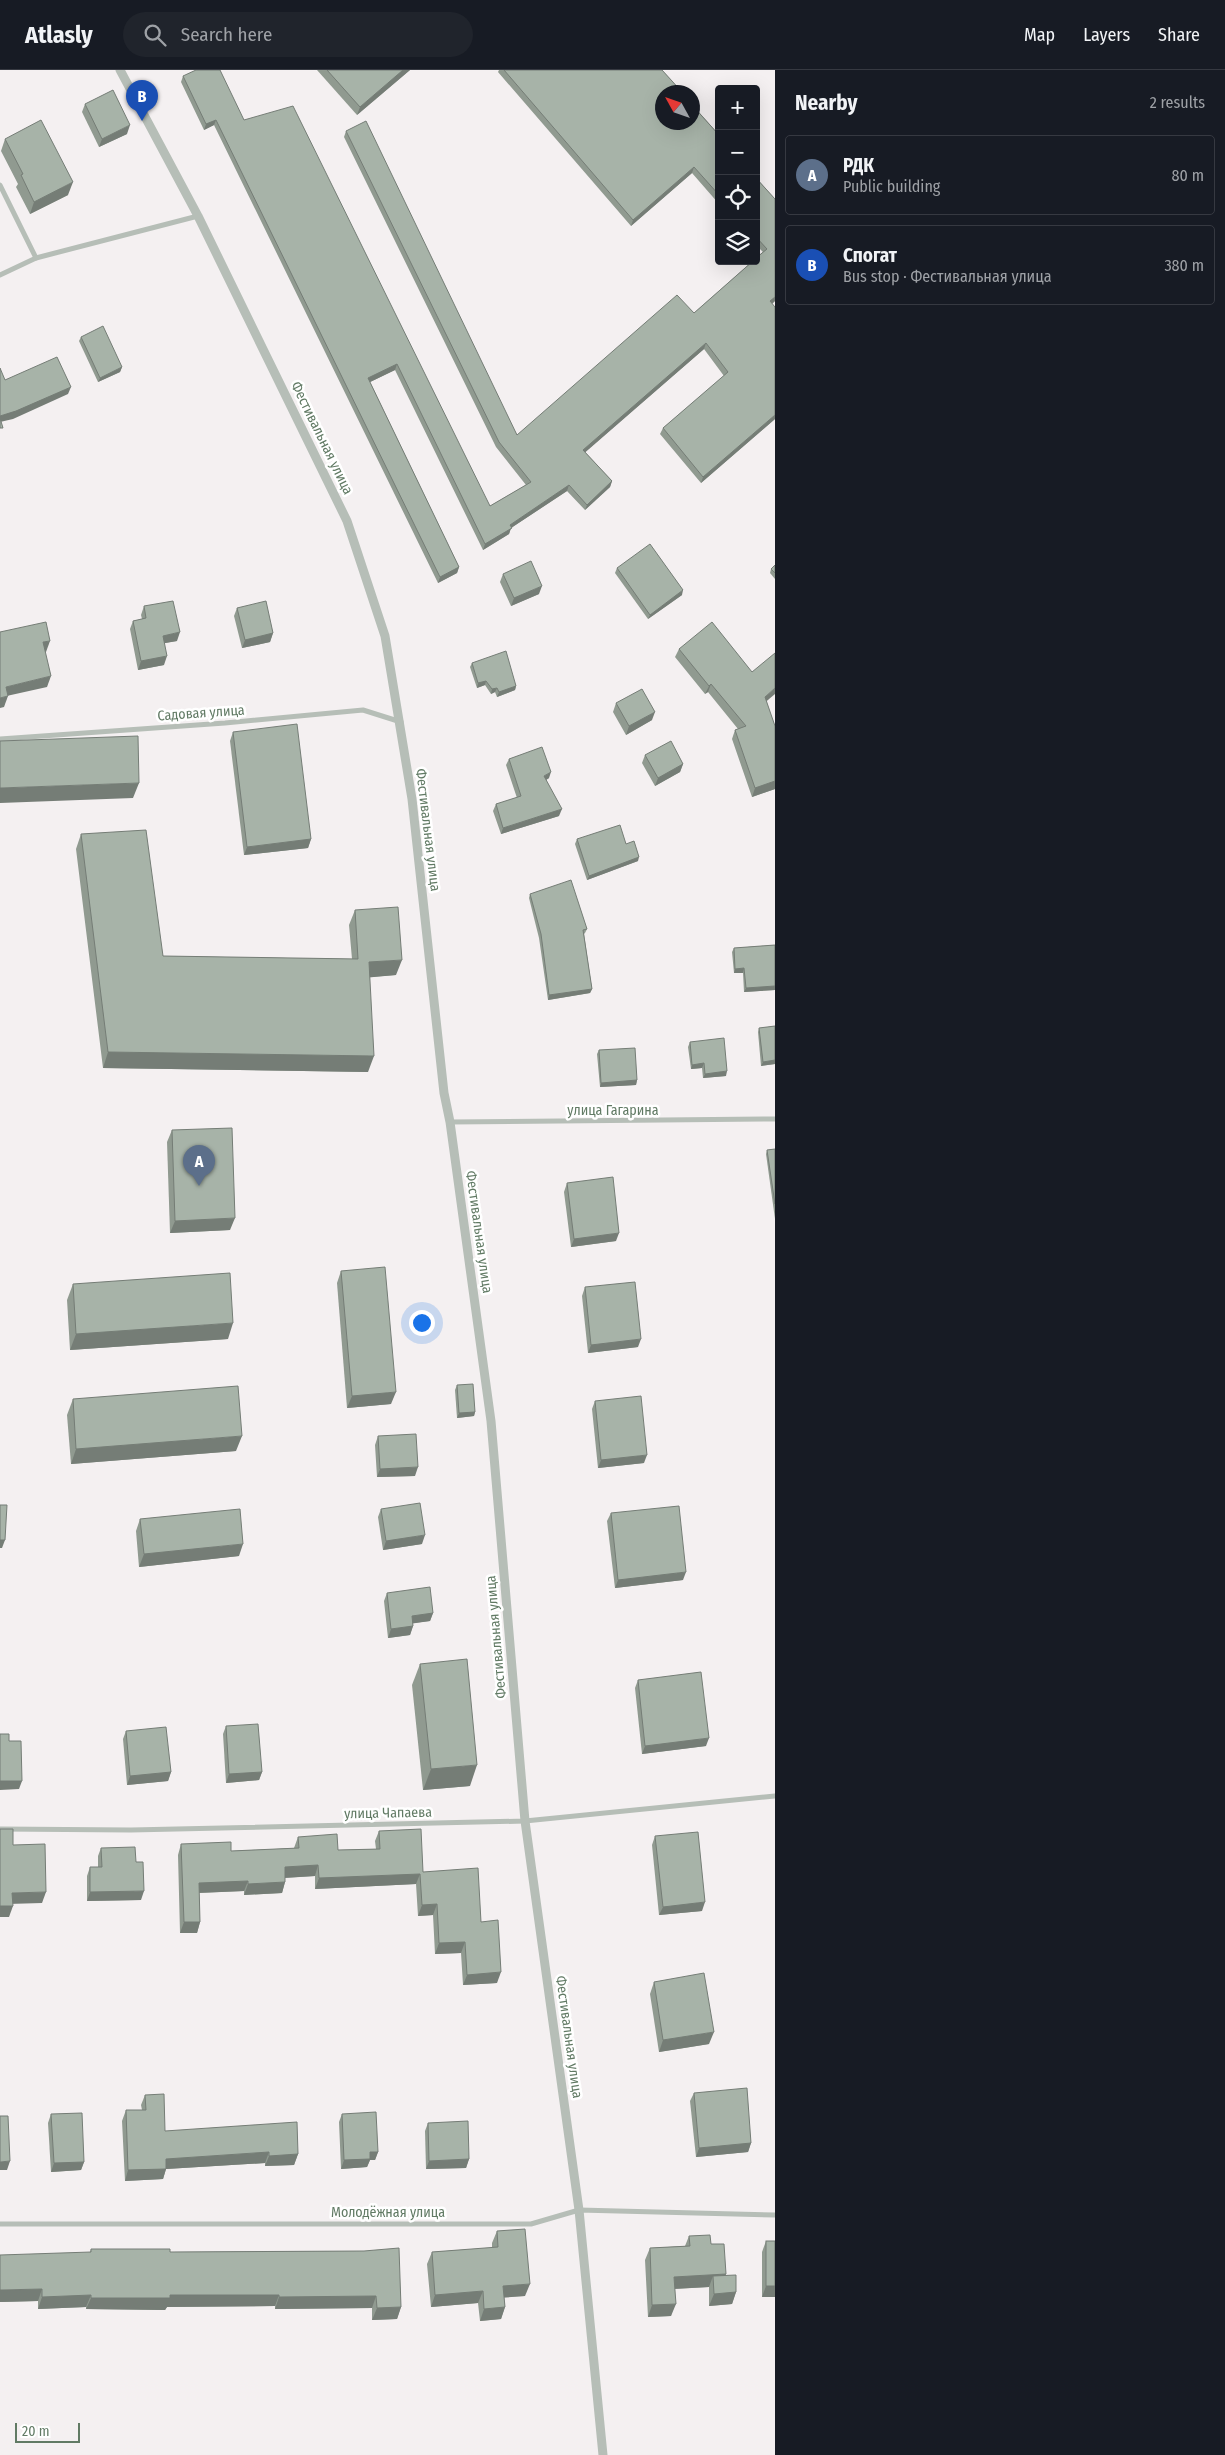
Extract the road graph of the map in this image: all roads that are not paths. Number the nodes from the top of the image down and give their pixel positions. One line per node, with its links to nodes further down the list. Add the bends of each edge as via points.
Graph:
1 (120, 70): 3 (street, Фестивальная улица)
2 (0, 185): 4 (street)
3 (198, 216): 4 (street); 6 (street, Фестивальная улица, via 347,521 385,636)
4 (36, 258): 5 (street)
5 (0, 275)
6 (401, 722): 7 (street, Садовая улица, via 363,710); 9 (street, Фестивальная улица)
7 (0, 739)
8 (775, 1119): 9 (street, улица Гагарина)
9 (450, 1122): 11 (street, Фестивальная улица, via 491,1421)
10 (775, 1796): 11 (street, улица Чапаева)
11 (525, 1821): 12 (street, улица Чапаева, via 130,1830); 13 (street, Фестивальная улица)
12 (0, 1829)
13 (579, 2210): 14 (street, Молодёжная улица); 15 (street, Молодёжная улица, via 531,2224); 16 (street, Фестивальная улица)
14 (775, 2215)
15 (0, 2224)
16 (602, 2455)

